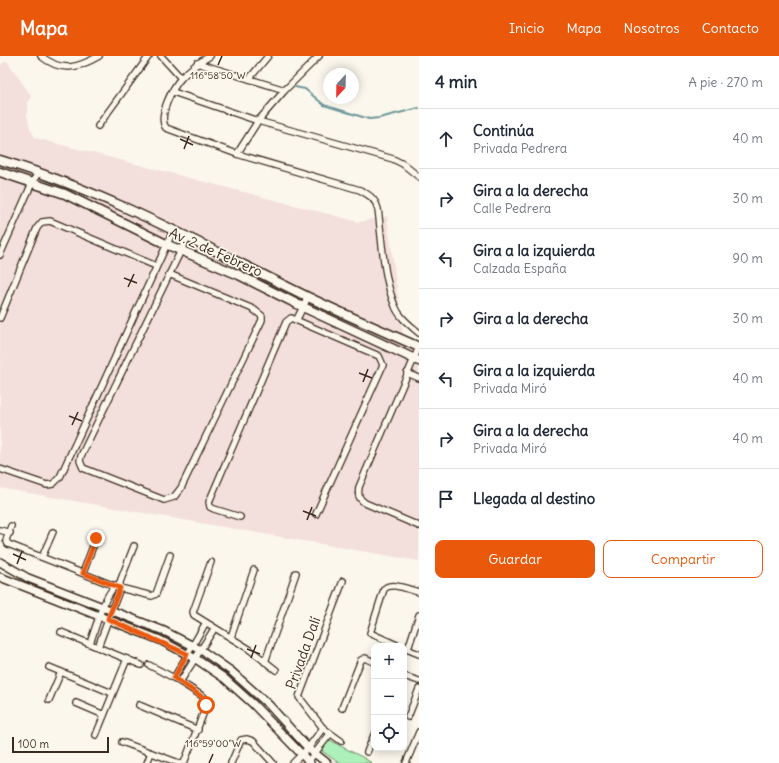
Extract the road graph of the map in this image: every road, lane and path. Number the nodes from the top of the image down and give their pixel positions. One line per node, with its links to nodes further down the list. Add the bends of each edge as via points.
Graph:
1 (41, 56): 2 (street, via 55,64 76,67)
2 (99, 56)
3 (149, 56): 14 (street)
4 (161, 56): 9 (street)
5 (210, 56): 8 (street)
6 (268, 56): 10 (street)
7 (320, 56): 11 (street)
8 (198, 63): 9 (street); 10 (street)
9 (181, 78): 12 (street)
10 (250, 79): 11 (street)
11 (285, 90): 13 (street)
12 (173, 92): 13 (street); 15 (street, via 162,114 162,123 166,128)
13 (258, 121): 15 (street); 19 (street, via 393,159)
14 (98, 126)
15 (237, 154): 32 (street, via 360,190 371,196 376,201 378,209 385,265 395,306 404,320)
16 (0, 160): 18 (main road, Av. 2 de Febrero)
17 (0, 172): 20 (main road, Av. 2 de Febrero)
18 (38, 173): 20 (street); 21 (main road, Av. 2 de Febrero, via 71,184)
19 (419, 177)
20 (32, 183): 23 (main road, Av. 2 de Febrero, via 65,194); 25 (street)
21 (173, 231): 22 (main road, Av. 2 de Febrero); 23 (street)
22 (188, 236): 24 (street); 28 (main road, Av. 2 de Febrero)
23 (168, 245): 24 (main road, Av. 2 de Febrero); 26 (street)
24 (181, 250): 27 (street); 29 (main road, Av. 2 de Febrero)
25 (0, 255)
26 (156, 266): 30 (street, via 50,221 42,222 36,228); 37 (street, via 60,477 47,486)
27 (168, 274): 27 (street, via 80,461 83,468 164,500 174,497 181,488 262,320 262,316 253,309)
28 (308, 297): 29 (street); 33 (main road, Av. 2 de Febrero)
29 (303, 307): 31 (street); 34 (main road, Av. 2 de Febrero)
30 (0, 318)
31 (296, 319): 38 (street, via 379,356 383,365); 39 (street, via 291,318 286,322 209,502 210,507 214,509)
32 (419, 333)
33 (419, 347): 34 (street)
34 (416, 360): 35 (street)
35 (407, 373): 36 (street); 41 (street, via 358,494 364,503)
36 (419, 378)
37 (0, 469)
38 (316, 514)
39 (240, 517)
40 (12, 526): 44 (street)
41 (419, 526)
42 (0, 530): 44 (street)
43 (53, 532): 48 (street)
44 (10, 533): 48 (street, via 7,543)
45 (96, 538): 52 (street)
46 (134, 546): 57 (street)
47 (170, 555): 57 (street, via 156,596)
48 (42, 557): 52 (street)
49 (0, 562): 55 (street)
50 (211, 562): 65 (street, via 193,612 196,618)
51 (254, 570): 69 (street)
52 (83, 573): 57 (street)
53 (296, 573): 82 (street)
54 (0, 577): 58 (street)
55 (28, 578): 58 (street); 60 (street)
56 (343, 581): 102 (street, Privada Dalí, via 299,697)
57 (118, 585): 60 (street); 61 (street)
58 (26, 587): 63 (street)
59 (419, 592): 71 (street, via 394,585 384,589 370,633)
60 (104, 607): 61 (street); 63 (street)
61 (112, 610): 64 (street); 72 (street)
62 (419, 615): 66 (street)
63 (100, 616): 64 (street); 70 (street)
64 (108, 619): 73 (street); 77 (street)
65 (205, 624): 67 (street); 72 (street)
66 (417, 627): 74 (street)
67 (214, 629): 69 (street); 76 (street)
68 (61, 632): 70 (street)
69 (230, 637): 82 (street)
70 (90, 643): 73 (street)
71 (392, 643)
72 (192, 645): 76 (street); 77 (street)
73 (98, 647): 80 (street)
74 (407, 647)
75 (407, 649): 78 (street)
76 (201, 650): 79 (street); 97 (street, via 231,671)
77 (187, 654): 79 (street); 89 (street)
78 (419, 654)
79 (196, 658): 91 (street); 99 (street, via 224,678)
80 (127, 659): 83 (street); 93 (street)
81 (371, 661): 98 (street, via 365,658 361,660)
82 (265, 662): 86 (street)
83 (141, 665)
84 (149, 665): 89 (street)
85 (49, 668): 87 (street)
86 (276, 670)
87 (61, 672): 93 (street); 94 (street)
88 (407, 677): 90 (street)
89 (174, 678): 91 (street)
90 (419, 681)
91 (180, 682): 103 (street, via 204,698 205,709)
92 (419, 689): 101 (street)
93 (112, 693): 100 (street)
94 (49, 700)
95 (76, 703): 100 (street)
96 (139, 705): 103 (street)
97 (269, 705): 99 (street); 111 (street)
98 (342, 708)
99 (262, 713): 115 (street)
100 (104, 715): 106 (street)
101 (408, 717)
102 (323, 728): 105 (street, Privada Dalí); 111 (street)
103 (198, 730): 119 (street)
104 (419, 732): 110 (street)
105 (330, 734): 107 (street, Privada Dalí); 114 (street)
106 (96, 735)
107 (341, 741)
108 (122, 742): 113 (street)
109 (371, 742): 112 (street)
110 (417, 744): 124 (street)
111 (308, 748): 114 (street); 115 (street)
112 (367, 752)
113 (151, 753): 117 (street); 118 (street)
114 (314, 753): 116 (street); 123 (street)
115 (302, 755): 116 (street); 122 (street)
116 (308, 762)
117 (147, 763)
118 (179, 763)
119 (184, 763)
120 (231, 763): 121 (street, via 241,740 248,739 253,741)
121 (273, 763)
122 (293, 763)
123 (327, 763)
124 (406, 763)

